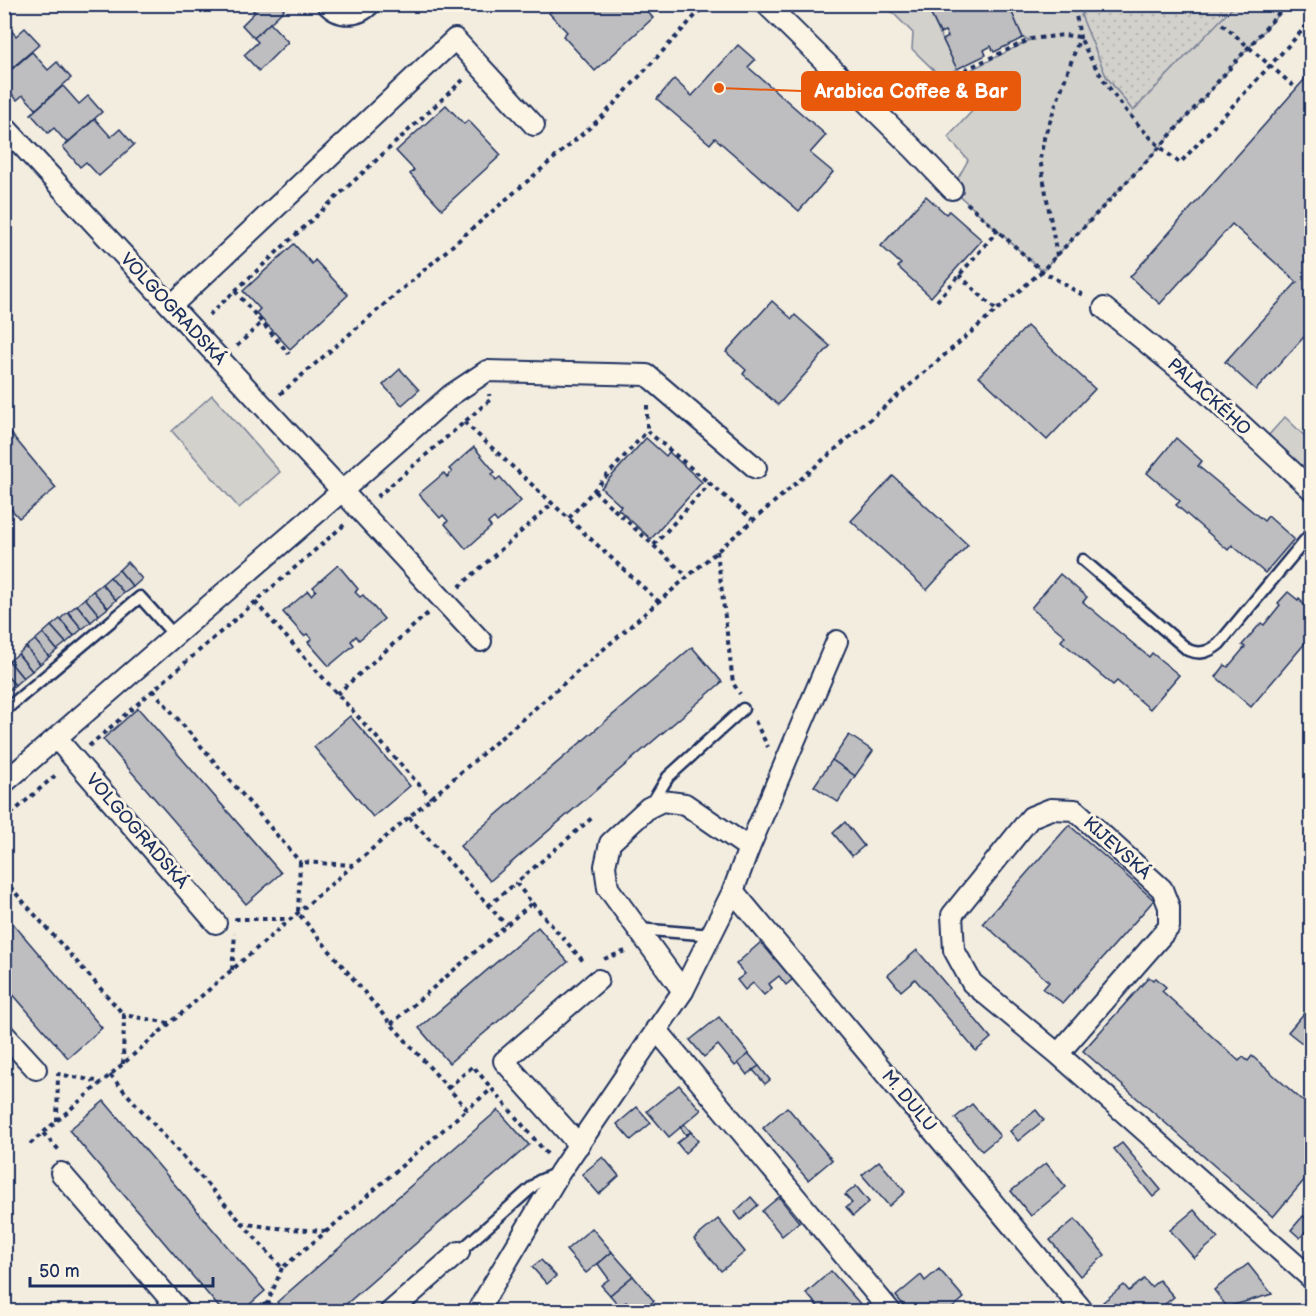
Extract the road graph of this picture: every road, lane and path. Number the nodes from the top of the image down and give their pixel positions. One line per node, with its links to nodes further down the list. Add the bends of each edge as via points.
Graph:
1 (327, 4): 2 (street, via 333,12 350,15)
2 (370, 4)
3 (706, 4): 33 (path, via 602,117)
4 (766, 4): 18 (street)
5 (1074, 4): 9 (path)
6 (1287, 4): 10 (path)
7 (1311, 20): 12 (path)
8 (1222, 24): 10 (path)
9 (1080, 37): 14 (path, via 1031,39 945,79); 17 (path, via 1106,84); 20 (path, via 1040,159)
10 (1248, 47): 12 (path); 17 (path)
11 (480, 66): 15 (street); 23 (path); 25 (street, via 455,39)
12 (1270, 66): 13 (path); 17 (path, via 1180,163)
13 (1296, 88)
14 (934, 89)
15 (534, 125)
16 (4, 126): 25 (street, VOLGOGRADSKÁ)
17 (1159, 148): 20 (path)
18 (952, 189): 19 (path)
19 (998, 230): 21 (path); 22 (path)
20 (1057, 257): 21 (path)
21 (1042, 271): 26 (path); 27 (path)
22 (959, 275): 24 (path); 27 (path)
23 (235, 291): 28 (path); 29 (path)
24 (937, 300)
25 (171, 306): 29 (street, VOLGOGRADSKÁ)
26 (1104, 308): 37 (street, PALACKÉHO, via 1194,381)
27 (996, 310): 42 (path)
28 (262, 322): 30 (path); 31 (path)
29 (193, 330): 31 (street, VOLGOGRADSKÁ)
30 (289, 354)
31 (221, 360): 33 (street, VOLGOGRADSKÁ)
32 (487, 371): 34 (path, via 490,400); 35 (street, via 647,375); 38 (street, via 451,395)
33 (265, 407): 38 (street, VOLGOGRADSKÁ)
34 (464, 422): 40 (path); 41 (path)
35 (756, 468)
36 (710, 483): 39 (path, via 647,431); 42 (path); 44 (path)
37 (1311, 490)
38 (342, 491): 40 (street, VOLGOGRADSKÁ); 50 (street)
39 (594, 491): 41 (path); 44 (path)
40 (361, 511): 49 (path); 51 (street, VOLGOGRADSKÁ)
41 (569, 518): 48 (path)
42 (752, 519): 45 (path)
43 (1311, 532): 46 (lane, via 1219,644 1203,652 1188,650)
44 (654, 545): 47 (path)
45 (717, 550): 47 (path); 53 (path)
46 (1083, 560)
47 (687, 576): 48 (path)
48 (658, 601): 62 (path)
49 (255, 602): 54 (path); 62 (path)
50 (175, 636): 57 (lane, via 140,597); 58 (street)
51 (481, 641)
52 (837, 641): 60 (street)
53 (733, 683): 55 (path); 56 (path)
54 (153, 690): 59 (path); 68 (path)
55 (731, 691)
56 (746, 708): 60 (path); 63 (lane, via 668,777)
57 (4, 711)
58 (57, 739): 59 (street, VOLGOGRADSKÁ); 61 (street)
59 (75, 759): 66 (path); 77 (street, VOLGOGRADSKÁ)
60 (781, 772): 67 (street)
61 (4, 783)
62 (431, 798): 64 (path)
63 (648, 808): 67 (street, via 662,801 685,804); 80 (street, via 610,843 605,866 608,888)
64 (409, 817): 69 (path); 74 (path)
65 (593, 817): 71 (path)
66 (4, 820)
67 (749, 848): 72 (street)
68 (300, 862): 69 (path); 75 (path)
69 (354, 865): 75 (path)
70 (4, 880): 84 (path)
71 (516, 883): 73 (path); 74 (path)
72 (733, 891): 79 (street); 115 (street, M. DULU)
73 (532, 903): 78 (path); 82 (path)
74 (488, 906): 78 (path)
75 (298, 913): 76 (path); 86 (path)
76 (291, 919): 81 (path); 81 (path, via 236,919)
77 (216, 923)
78 (506, 925): 86 (path)
79 (712, 935): 80 (lane); 83 (street)
80 (643, 936): 82 (path); 83 (street)
81 (231, 970): 85 (path)
82 (593, 973): 100 (street, via 504,1061)
83 (683, 991): 87 (street)
84 (124, 1015): 85 (path); 90 (path)
85 (170, 1023): 90 (path)
86 (391, 1024): 94 (path)
87 (656, 1029): 100 (street); 114 (street)
88 (4, 1034): 91 (street)
89 (1058, 1054): 89 (street, KIJEVSKÁ, via 972,982 954,950 952,915 1031,817 1052,809 1075,810 1162,889 1169,907 1169,927); 107 (street, KIJEVSKÁ)
90 (123, 1064): 92 (path)
91 (36, 1069)
92 (110, 1074): 93 (path); 103 (path)
93 (102, 1082): 97 (path); 97 (path, via 58,1074)
94 (448, 1088): 95 (path, via 473,1066); 96 (path)
95 (492, 1089): 96 (path); 102 (path)
96 (467, 1109): 104 (path)
97 (57, 1121): 98 (path)
98 (43, 1133): 99 (path); 101 (path)
99 (30, 1144)
100 (579, 1145): 102 (street)
101 (62, 1164): 109 (street)
102 (560, 1172): 105 (lane, via 539,1181); 113 (street)
103 (240, 1223): 104 (path); 106 (path)
104 (327, 1231): 106 (path)
105 (459, 1252): 112 (street)
106 (282, 1268): 108 (path)
107 (1311, 1279)
108 (268, 1302): 110 (path); 111 (path)
109 (181, 1311)
110 (256, 1311)
111 (276, 1311)
112 (390, 1311)
113 (477, 1311)
114 (891, 1311)
115 (1084, 1311)

